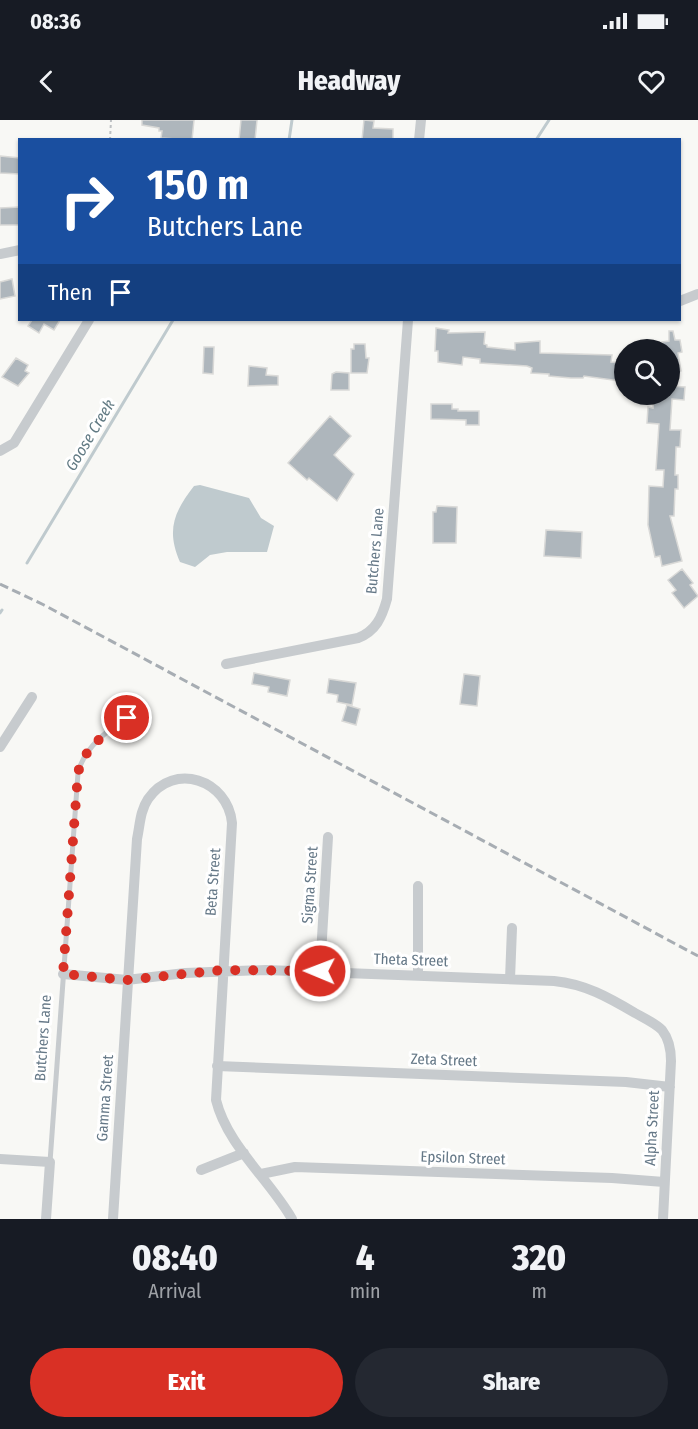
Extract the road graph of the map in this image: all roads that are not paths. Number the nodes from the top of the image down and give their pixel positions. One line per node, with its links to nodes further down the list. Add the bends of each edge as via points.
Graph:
1 (421, 120): 2 (street)
2 (420, 138)
3 (18, 250): 4 (street)
4 (0, 254)
5 (697, 298): 6 (street)
6 (681, 301)
7 (88, 321): 9 (street, via 14,443)
8 (408, 321): 10 (street, Butchers Lane, via 387,599 382,616 372,630 358,638)
9 (0, 451)
10 (226, 664)
11 (32, 697): 13 (street)
12 (140, 708): 19 (lane, Butchers Lane, via 100,738 81,760)
13 (0, 747)
14 (328, 837): 18 (street, Sigma Street)
15 (418, 886): 20 (street)
16 (512, 928): 21 (street)
17 (223, 970): 18 (street, Theta Street); 22 (street, Theta Street); 22 (street, Beta Street, via 232,814 212,786 178,778 157,789 142,811); 24 (street, Beta Street)
18 (320, 971): 20 (street, Theta Street)
19 (63, 974): 22 (street, Theta Street); 28 (lane, Butchers Lane)
20 (418, 975): 21 (street, Theta Street)
21 (510, 979): 23 (street, Theta Street, via 570,982 586,987 652,1022)
22 (127, 980): 33 (street, Gamma Street)
23 (667, 1040): 25 (street, Alpha Street, via 671,1053)
24 (217, 1066): 25 (street, Zeta Street); 26 (street, Beta Street, via 219,1111)
25 (670, 1087): 31 (street, Alpha Street)
26 (244, 1153): 29 (street); 30 (street, Beta Street)
27 (0, 1159): 28 (street)
28 (50, 1162): 32 (street, Butchers Lane)
29 (201, 1170)
30 (261, 1174): 31 (street, Epsilon Street, via 295,1167); 34 (street, Beta Street)
31 (664, 1182): 35 (street, Alpha Street)
32 (46, 1219)
33 (112, 1219)
34 (292, 1219)
35 (663, 1219)

